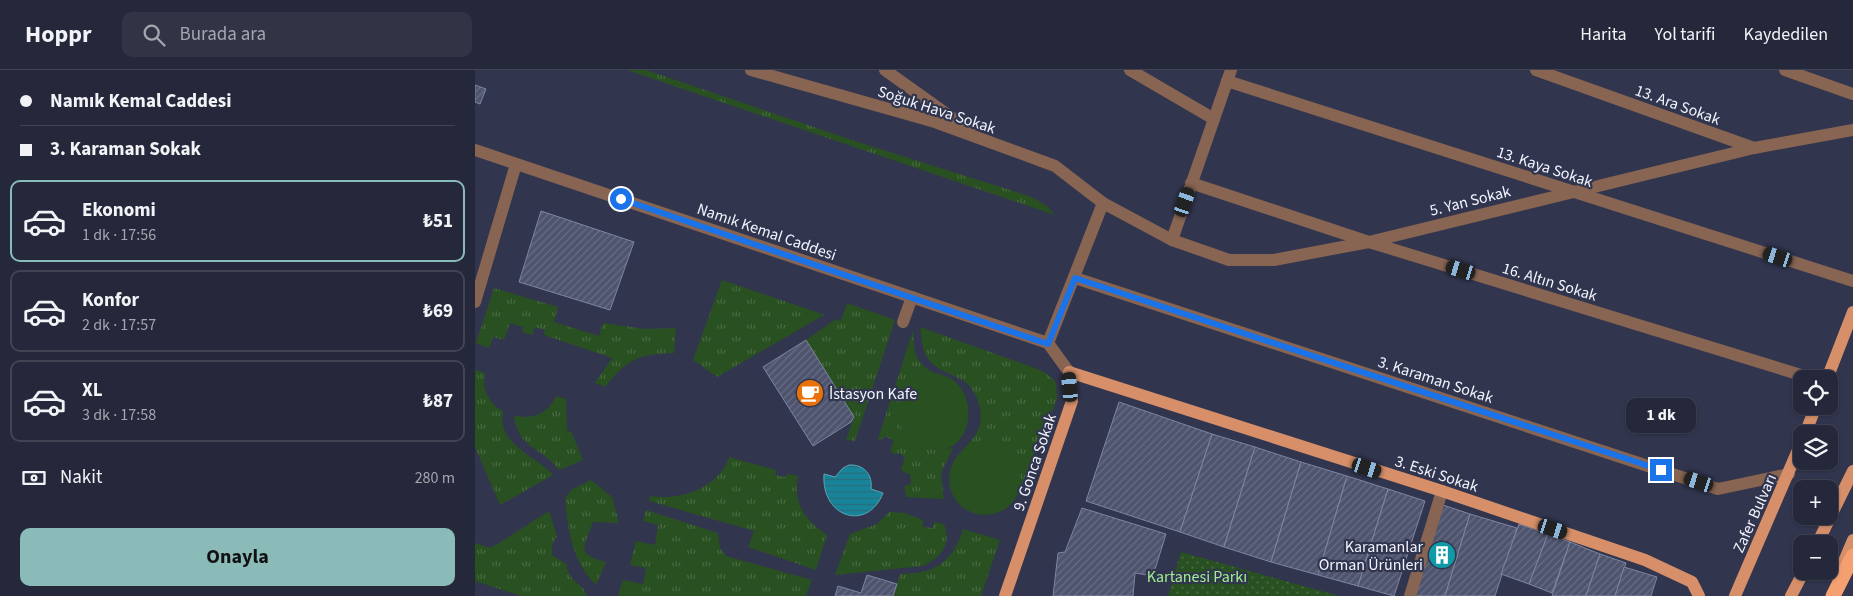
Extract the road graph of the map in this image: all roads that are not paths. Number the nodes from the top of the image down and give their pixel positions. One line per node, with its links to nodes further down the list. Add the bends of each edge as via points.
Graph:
1 (751, 70): 10 (street, Soğuk Hava Sokak, via 935,122)
2 (885, 70): 10 (street)
3 (1131, 70): 8 (street)
4 (1535, 70): 11 (street, 13. Ara Sokak)
5 (1785, 70): 7 (street)
6 (1229, 75): 8 (street); 15 (street, 13. Kaya Sokak)
7 (1853, 94)
8 (1214, 119): 14 (street)
9 (1853, 130): 11 (street, 5. Yan Sokak)
10 (981, 139): 16 (street, Soğuk Hava Sokak, via 1055,166)
11 (1754, 148): 15 (street, 5. Yan Sokak)
12 (475, 150): 13 (street, Namık Kemal Caddesi)
13 (515, 164): 21 (street, Namık Kemal Caddesi); 22 (street)
14 (1191, 183): 17 (street); 18 (street, 16. Altın Sokak)
15 (1573, 192): 18 (street, 5. Yan Sokak); 20 (street, 13. Kaya Sokak)
16 (1103, 203): 17 (street, 5. Yan Sokak); 19 (street)
17 (1171, 240): 18 (street, 5. Yan Sokak, via 1229,260 1274,260)
18 (1369, 242): 28 (street, 16. Altın Sokak)
19 (1075, 278): 25 (street); 31 (street, 3. Karaman Sokak, via 1718,488)
20 (1853, 281)
21 (912, 297): 24 (street); 25 (street, Namık Kemal Caddesi)
22 (475, 302)
23 (1853, 312): 26 (main road)
24 (903, 322)
25 (1048, 344): 27 (street)
26 (1830, 370)
27 (1069, 372): 32 (main road, 3. Eski Sokak); 37 (main road, 9. Gonca Sokak, via 1072,401)
28 (1793, 373)
29 (1793, 464): 31 (main road, Zafer Bulvarı)
30 (1853, 471): 33 (main road)
31 (1789, 474): 40 (main road, Zafer Bulvarı)
32 (1442, 491): 38 (street); 39 (main road, 3. Eski Sokak, via 1645,560 1692,582)
33 (1821, 535)
34 (1853, 540): 42 (main road)
35 (1853, 556): 43 (highway)
36 (1799, 580): 41 (main road)
37 (1005, 596)
38 (1410, 596)
39 (1699, 596)
40 (1735, 596)
41 (1791, 596)
42 (1829, 596)
43 (1833, 596)

